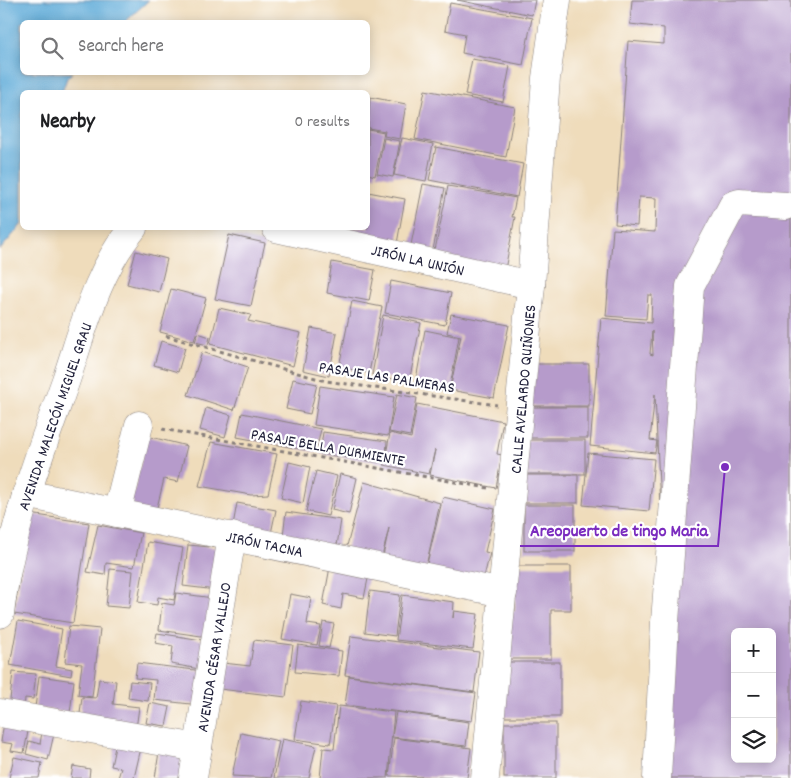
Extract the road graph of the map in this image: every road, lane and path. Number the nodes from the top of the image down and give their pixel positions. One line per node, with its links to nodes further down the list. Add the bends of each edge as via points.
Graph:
1 (557, 0): 5 (street, CALLE AVELARDO QUIÑONES, via 546,78)
2 (786, 206): 19 (street, via 733,205 690,286)
3 (132, 230): 10 (street, AVENIDA MALECÓN MIGUEL GRAU, via 104,270)
4 (285, 230): 5 (street, JIRÓN LA UNIÓN)
5 (531, 285): 7 (street, CALLE AVELARDO QUIÑONES)
6 (166, 336): 7 (path, PASAJE LAS PALMERAS, via 326,381)
7 (520, 408): 9 (street, CALLE AVELARDO QUIÑONES)
8 (139, 425): 9 (path, PASAJE BELLA DURMIENTE); 11 (street)
9 (512, 492): 13 (street, CALLE AVELARDO QUIÑONES)
10 (26, 494): 11 (street, JIRÓN TACNA); 14 (street, AVENIDA MALECÓN MIGUEL GRAU, via 4,575)
11 (117, 513): 12 (street, JIRÓN TACNA)
12 (232, 536): 13 (street, JIRÓN TACNA); 16 (street, AVENIDA CÉSAR VALLEJO)
13 (504, 593): 18 (street, CALLE AVELARDO QUIÑONES)
14 (0, 614)
15 (0, 713): 16 (street)
16 (198, 748): 17 (street, AVENIDA CÉSAR VALLEJO)
17 (193, 778)
18 (485, 778)
19 (657, 778)

